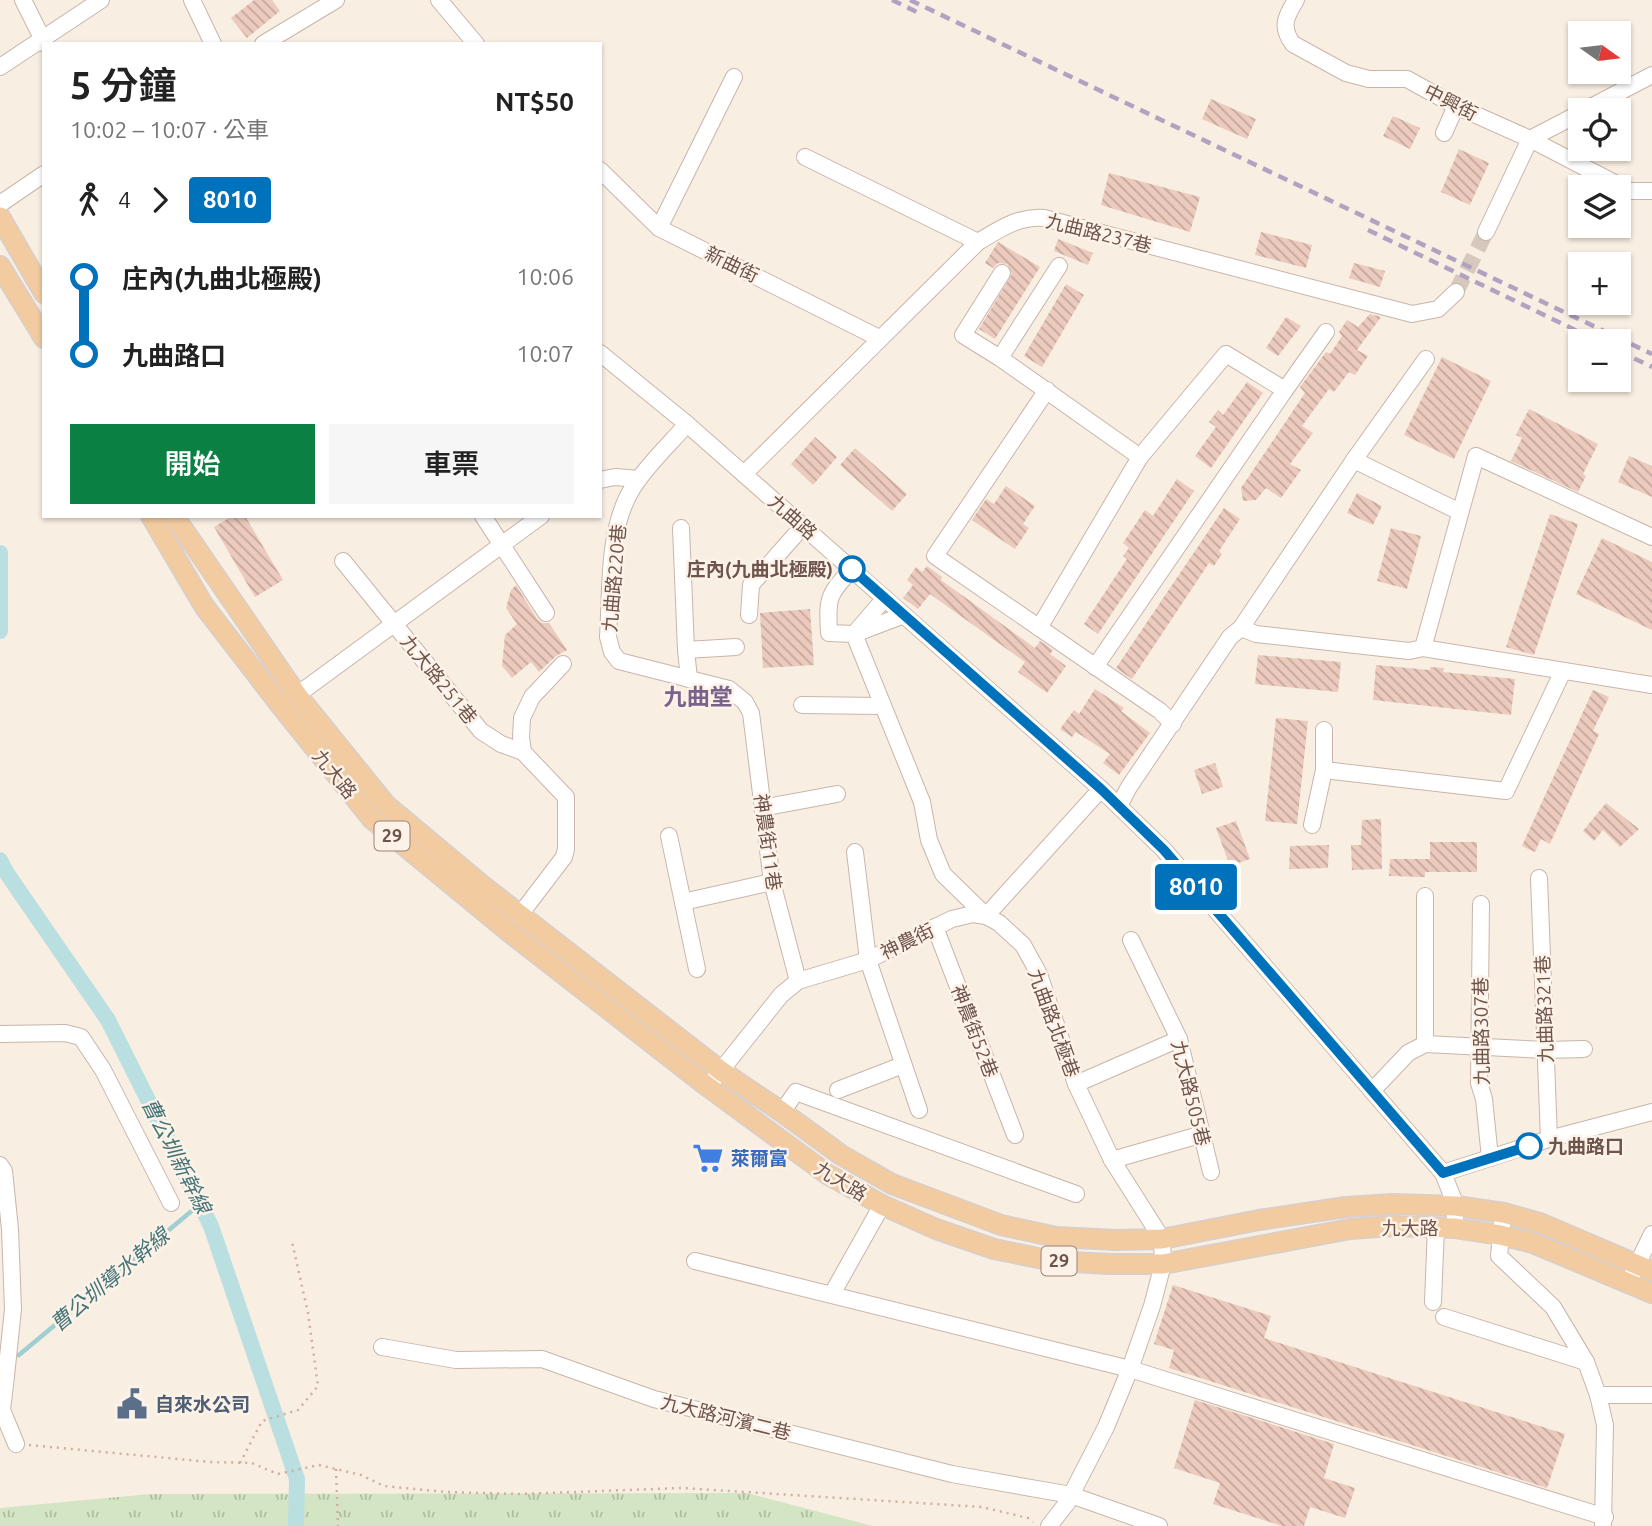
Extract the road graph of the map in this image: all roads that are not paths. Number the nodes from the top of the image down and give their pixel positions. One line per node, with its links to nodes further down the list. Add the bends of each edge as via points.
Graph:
1 (23, 0): 7 (street)
2 (101, 0): 7 (street)
3 (192, 0): 9 (street)
4 (336, 0): 10 (street)
5 (439, 0): 11 (street)
6 (1296, 0): 16 (street, 中興街, via 1284,19 1293,44 1346,73 1368,79 1407,79)
7 (44, 41)
8 (42, 42): 12 (street)
9 (212, 42)
10 (266, 42)
11 (474, 42)
12 (0, 67)
13 (1652, 75): 15 (street)
14 (734, 77): 26 (street)
15 (1608, 98)
16 (1456, 106): 18 (street); 19 (street, 中興街)
17 (1568, 119): 19 (street)
18 (1444, 132)
19 (1530, 139): 23 (street, 中興街, via 1630,191); 27 (street)
20 (806, 157): 28 (street)
21 (602, 172): 26 (street, 新曲街)
22 (42, 175): 24 (street)
23 (1652, 191)
24 (0, 204)
25 (0, 217): 32 (main road)
26 (659, 228): 36 (street, 新曲街)
27 (1486, 232)
28 (978, 242): 33 (street, 九曲路237巷, via 1011,223 1044,218 1412,314 1438,309); 36 (street, 九曲路237巷)
29 (0, 266): 35 (main road)
30 (1059, 266): 38 (street)
31 (1002, 273): 38 (street, via 963,335)
32 (42, 290)
33 (1456, 292)
34 (1326, 332): 41 (street)
35 (42, 335)
36 (879, 338): 45 (street, 九曲路237巷)
37 (602, 355): 42 (street, 九曲路)
38 (1000, 358): 40 (street)
39 (1426, 359): 44 (street)
40 (1047, 390): 43 (street); 64 (street, via 935,555)
41 (1285, 390): 43 (street, via 1226,354); 71 (street)
42 (687, 424): 45 (street, 九曲路); 46 (street, 九曲路220巷)
43 (1140, 457): 64 (street)
44 (1354, 460): 48 (street); 65 (street)
45 (744, 474): 53 (street, 九曲路)
46 (639, 479): 47 (street); 73 (street, 九曲路220巷, via 615,529 608,637 619,661)
47 (602, 480)
48 (1460, 512): 55 (street, via 1476,456); 68 (street)
49 (152, 518): 111 (main road, 九大路 / 29, via 204,606 372,819)
50 (175, 518): 75 (main road, 九大路 / 29)
51 (484, 518): 56 (street)
52 (538, 518): 56 (street, 九大路251巷)
53 (803, 526): 58 (street, 九曲路); 61 (street, via 751,585)
54 (681, 528): 69 (street)
55 (1652, 537)
56 (502, 544): 60 (street); 63 (street, 九大路251巷)
57 (343, 561): 63 (street, 九大路251巷)
58 (852, 569): 59 (street, 九曲路); 66 (street, via 832,590 828,603 829,633)
59 (885, 597): 62 (street, 九曲路); 66 (street)
60 (546, 613)
61 (749, 615)
62 (904, 615): 66 (street); 83 (street, 九曲路)
63 (393, 624): 75 (street, 九大路251巷); 81 (street, 九大路251巷, via 481,731)
64 (1039, 628): 71 (street)
65 (1241, 628): 68 (street, via 1256,634 1409,651); 79 (street, via 1230,637)
66 (854, 634): 78 (street, 九曲路北極巷)
67 (736, 647): 69 (street)
68 (1423, 648): 72 (street)
69 (685, 650): 73 (street)
70 (563, 664): 81 (street, via 532,697 522,718)
71 (1095, 667): 79 (street)
72 (1563, 671): 74 (street); 82 (street, via 1506,791)
73 (689, 679): 76 (street, 九曲路220巷, via 729,689)
74 (1652, 685)
75 (297, 695): 95 (main road, 九大路 / 29, via 386,805)
76 (745, 702): 86 (street, 神農街11巷, via 751,713)
77 (802, 705): 78 (street)
78 (883, 706): 96 (street, 九曲路北極巷, via 922,802 929,840 943,874)
79 (1172, 724): 85 (street)
80 (1324, 730): 82 (street)
81 (523, 752): 95 (street, via 566,797 566,849)
82 (1324, 770): 87 (street)
83 (1101, 789): 85 (street, 九曲路); 96 (street)
84 (837, 794): 86 (street)
85 (1119, 806): 113 (street, 九曲路, via 1164,850)
86 (762, 808): 91 (street, 神農街11巷)
87 (1312, 825)
88 (669, 836): 93 (street)
89 (855, 852): 99 (street)
90 (1539, 878): 107 (street, 九曲路321巷)
91 (772, 882): 93 (street); 101 (street, 神農街11巷)
92 (1425, 896): 104 (street)
93 (683, 902): 100 (street)
94 (1481, 904): 105 (street, 九曲路307巷)
95 (519, 916): 109 (main road, 九大路 / 29)
96 (986, 916): 97 (street, 神農街, via 952,919); 110 (street, 九曲路北極巷, via 1023,945 1039,974)
97 (934, 928): 99 (street, 神農街); 118 (street, 神農街52巷)
98 (1130, 940): 103 (street, 九大路505巷)
99 (867, 960): 101 (street, 神農街); 108 (street)
100 (697, 969)
101 (798, 981): 109 (street, 神農街, via 781,995)
102 (0, 1034): 126 (street, via 81,1037 103,1070)
103 (1179, 1039): 110 (street); 117 (street, 九大路505巷)
104 (1424, 1044): 105 (street); 113 (street, via 1408,1053)
105 (1480, 1047): 107 (street); 120 (street, 九曲路307巷, via 1479,1083)
106 (1584, 1049): 107 (street)
107 (1546, 1050): 119 (street, 九曲路321巷)
108 (904, 1065): 112 (street); 114 (street)
109 (720, 1071): 111 (street, 神農街); 115 (main road, 九大路 / 29)
110 (1076, 1084): 121 (street, 九曲路北極巷)
111 (707, 1086): 127 (main road, 九大路 / 29, via 827,1174)
112 (838, 1090)
113 (1372, 1091): 124 (street, 九曲路)
114 (919, 1110)
115 (782, 1112): 125 (street, via 796,1092); 133 (main road, 九大路 / 29, via 841,1155 892,1184 1001,1225 1056,1237)
116 (1652, 1112): 119 (street)
117 (1203, 1134): 121 (street); 123 (street, 九大路505巷)
118 (1015, 1135)
119 (1549, 1139): 120 (street)
120 (1490, 1158): 124 (street)
121 (1112, 1160): 133 (street, 九曲路北極巷)
122 (0, 1165): 144 (street, via 10,1229 13,1309)
123 (1211, 1172)
124 (1443, 1173): 128 (street, 九曲路)
125 (1076, 1194)
126 (171, 1203)
127 (882, 1205): 135 (main road, 九大路 / 29, via 994,1249 1053,1261); 138 (street)
128 (1456, 1206): 129 (main road, 九大路 / 29); 130 (street, 九曲路); 133 (main road, 九大路 / 29, via 1346,1207)
129 (1504, 1213): 132 (street); 136 (main road, 九大路 / 29, via 1540,1223)
130 (1445, 1228): 132 (main road, 九大路 / 29); 135 (main road, 九大路 / 29, via 1350,1229); 139 (street, 九曲路)
131 (1652, 1234): 136 (street)
132 (1500, 1235): 136 (main road, 九大路 / 29); 142 (street, via 1499,1256 1553,1307)
133 (1162, 1239): 135 (street)
134 (695, 1261): 138 (street)
135 (1163, 1264): 143 (street)
136 (1639, 1273): 137 (main road, 九大路 / 29)
137 (1652, 1293)
138 (832, 1294): 143 (street)
139 (1433, 1302)
140 (1444, 1317): 142 (street)
141 (382, 1347): 148 (street, 九大路河濱二巷, via 456,1360 542,1359 654,1399 952,1474)
142 (1586, 1362): 145 (street)
143 (1130, 1369): 148 (street); 149 (street)
144 (3, 1376): 147 (street, via 2,1410)
145 (1598, 1395): 146 (street); 149 (street, via 1605,1425)
146 (1652, 1395)
147 (16, 1444)
148 (1071, 1494): 150 (street); 151 (street, 九大路河濱二巷)
149 (1604, 1521)
150 (1049, 1526)
151 (1159, 1526)

